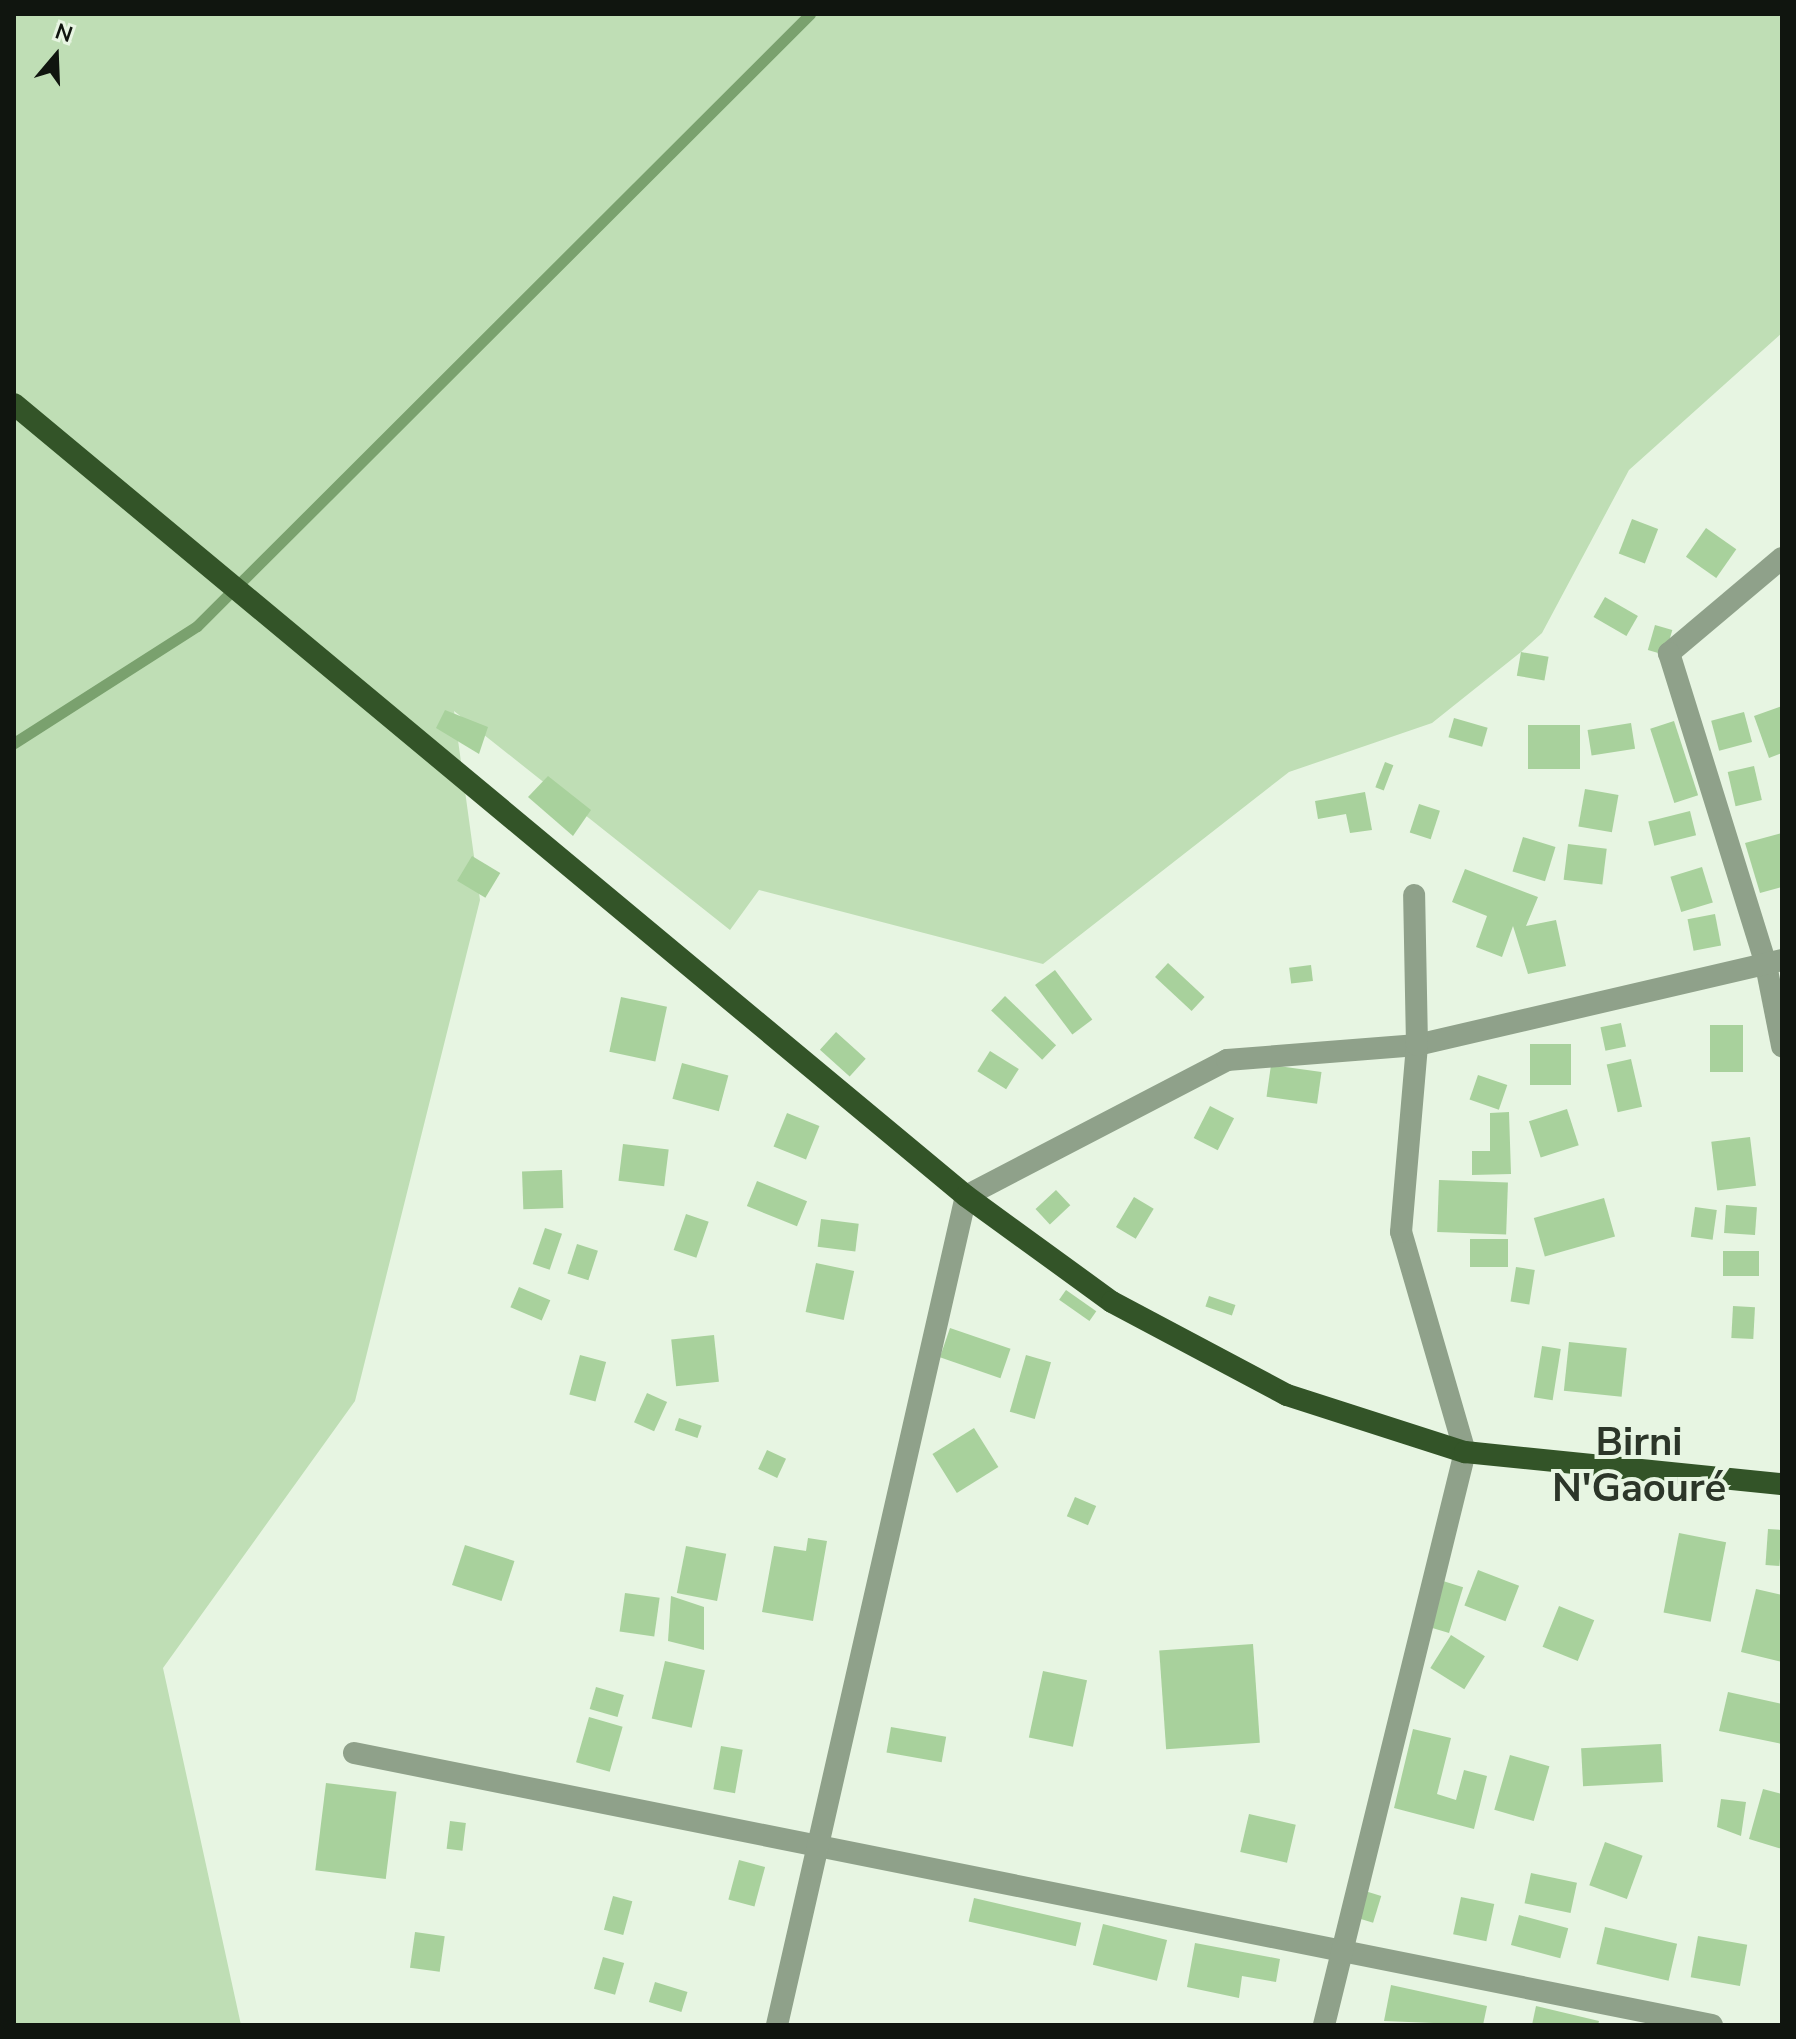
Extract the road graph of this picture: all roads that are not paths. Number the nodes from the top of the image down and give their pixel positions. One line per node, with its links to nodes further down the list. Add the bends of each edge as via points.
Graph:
1 (14, 404): 7 (highway)
2 (1782, 558): 4 (street, via 1669,653)
3 (1414, 895): 5 (street)
4 (1774, 962): 5 (street); 6 (street)
5 (1417, 1045): 7 (street, via 1227,1060); 8 (street, via 1401,1232)
6 (1782, 1046)
7 (966, 1196): 8 (highway, via 1112,1302 1198,1350 1287,1395); 11 (street)
8 (1465, 1452): 9 (highway); 12 (street)
9 (1782, 1484)
10 (354, 1753): 11 (street)
11 (818, 1844): 12 (street); 13 (street)
12 (1339, 1949): 14 (street); 15 (street)
13 (777, 2025)
14 (1324, 2025)
15 (1712, 2025)

